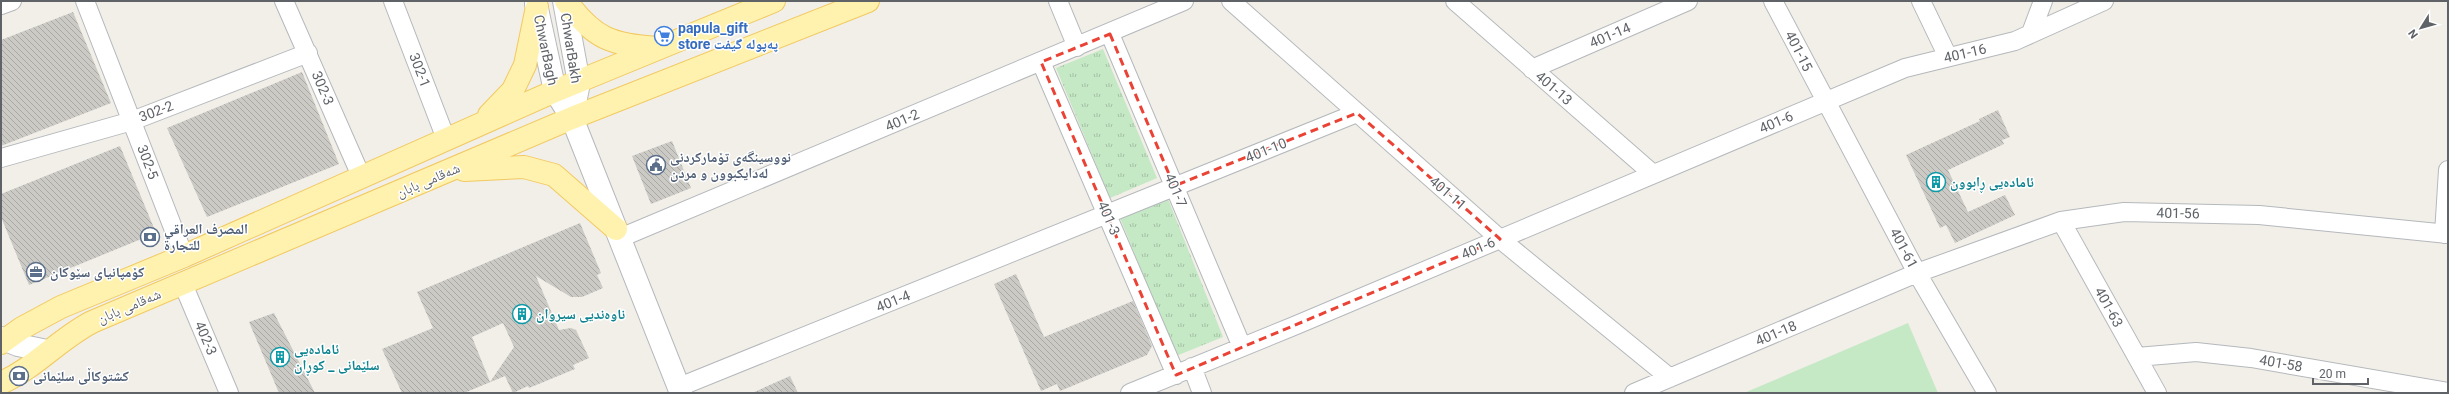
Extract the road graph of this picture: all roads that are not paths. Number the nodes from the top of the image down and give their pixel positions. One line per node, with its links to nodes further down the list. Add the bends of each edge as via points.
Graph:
1 (12, 1): 18 (street)
2 (85, 1): 32 (street, 302-5)
3 (284, 1): 23 (street, 302-3)
4 (393, 1): 34 (street, 302-1)
5 (565, 1): 22 (main road, via 582,22 598,35 621,45); 27 (main road, ChwarBakh)
6 (774, 1): 22 (main road, شەقامی بابان)
7 (868, 1): 31 (main road, شەقامی بابان)
8 (1058, 1): 21 (street)
9 (1184, 1): 19 (street, 401-2)
10 (1231, 1): 30 (street, 401-11)
11 (1455, 1): 26 (street, 401-13)
12 (1688, 1): 26 (street, 401-14)
13 (1773, 1): 29 (street, 401-15)
14 (1921, 1): 24 (street)
15 (2043, 1): 20 (street)
16 (2104, 1): 20 (street, 401-16)
17 (536, 4): 28 (main road, ChwarBagh); 33 (main road, via 525,65 513,90)
18 (1, 5)
19 (1110, 34): 21 (street, 401-2); 40 (street, 401-7)
20 (2031, 34): 24 (street, 401-16, via 2015,41)
21 (1077, 47): 25 (street, 401-2)
22 (661, 48): 27 (main road, شەقامی بابان)
23 (308, 53): 32 (street, 302-2); 39 (street, 302-3)
24 (1948, 57): 29 (street, 401-16, via 1905,68)
25 (1041, 62): 41 (street, 401-3); 43 (street, 401-2)
26 (1532, 68): 38 (street, 401-13)
27 (579, 83): 28 (main road, شەقامی بابان); 31 (main road, ChwarBakh)
28 (555, 91): 31 (main road, ChwarBagh); 33 (main road, شەقامی بابان)
29 (1825, 101): 38 (street, 401-6); 47 (street, 401-61)
30 (1357, 113): 40 (street, 401-10); 45 (street, 401-11)
31 (572, 118): 37 (main road, شەقامی بابان); 43 (main road, ChwarBagh)
32 (132, 121): 35 (street, 302-2); 46 (street, 302-5)
33 (480, 124): 34 (main road, شەقامی بابان)
34 (446, 139): 39 (main road, شەقامی بابان)
35 (1, 158)
36 (2448, 170): 44 (street)
37 (449, 171): 43 (main road, via 524,167 554,175); 48 (main road, شەقامی بابان)
38 (1652, 174): 45 (street, 401-6)
39 (361, 176): 46 (main road, شەقامی بابان)
40 (1174, 186): 41 (street, 401-10); 50 (street, 401-7)
41 (1107, 214): 53 (street, 401-3); 56 (street, 401-4)
42 (2061, 220): 44 (street, 401-56, via 2124,212 2259,215); 47 (street, 401-56); 52 (street, 401-63)
43 (618, 233): 56 (main road, ChwarBagh)
44 (2446, 234)
45 (1500, 239): 50 (street, 401-6); 54 (street, 401-11)
46 (184, 256): 49 (main road, شەقامی بابان, via 61,307)
47 (1917, 273): 54 (street, 401-18); 62 (street, 401-61)
48 (183, 284): 51 (main road, شەقامی بابان, via 92,322); 58 (street, 402-3)
49 (2, 340): 51 (main road)
50 (1242, 347): 53 (street, 401-6)
51 (47, 351): 55 (main road, شەقامی بابان, via 24,370)
52 (2137, 357): 57 (street, 401-58, via 2196,352 2251,358); 63 (street, 401-63)
53 (1184, 371): 59 (street, 401-6); 60 (street, 401-3)
54 (1670, 378): 61 (street, 401-18)
55 (1, 383)
56 (680, 390)
57 (2448, 392)
58 (229, 393)
59 (1130, 393)
60 (1202, 393)
61 (1634, 393)
62 (1987, 393)
63 (2156, 393)

